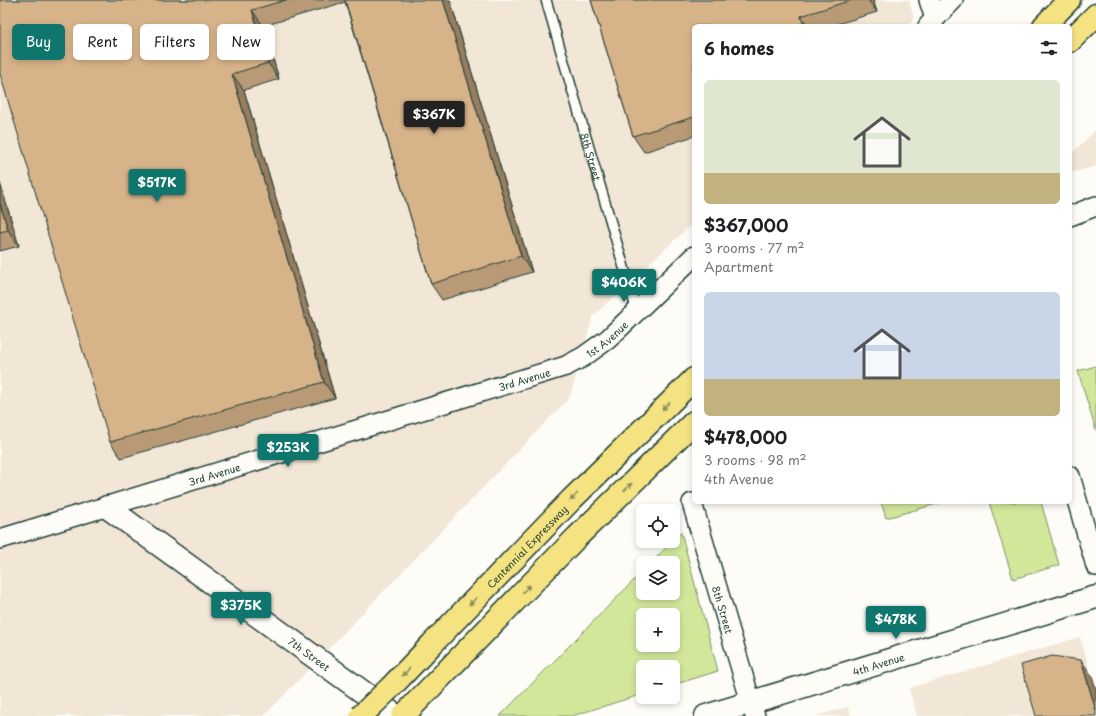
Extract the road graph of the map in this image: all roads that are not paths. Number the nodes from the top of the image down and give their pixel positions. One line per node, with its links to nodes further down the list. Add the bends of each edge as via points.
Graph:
1 (546, 0): 12 (lane, 8th Street)
2 (929, 0): 6 (street)
3 (953, 0): 6 (street)
4 (1069, 0): 7 (highway)
5 (1096, 15): 8 (highway)
6 (931, 23)
7 (1046, 24)
8 (1072, 39)
9 (1096, 206): 10 (street)
10 (1072, 215)
11 (692, 258): 12 (street, 1st Avenue)
12 (637, 312): 13 (street, 1st Avenue, via 608,339)
13 (566, 366): 18 (street, 3rd Avenue)
14 (692, 381): 23 (highway, Centennial Expressway, one-way to 23, bridge, via 571,500)
15 (692, 424): 25 (highway, one-way to 15, via 576,538)
16 (1072, 483): 20 (street)
17 (692, 504): 22 (street, 8th Street)
18 (107, 507): 19 (street, 3rd Avenue); 24 (street, 7th Street)
19 (0, 539)
20 (1096, 566)
21 (1096, 597): 22 (street, 4th Avenue)
22 (753, 709): 26 (street, 4th Avenue)
23 (361, 716)
24 (396, 716)
25 (403, 716)
26 (706, 716)

